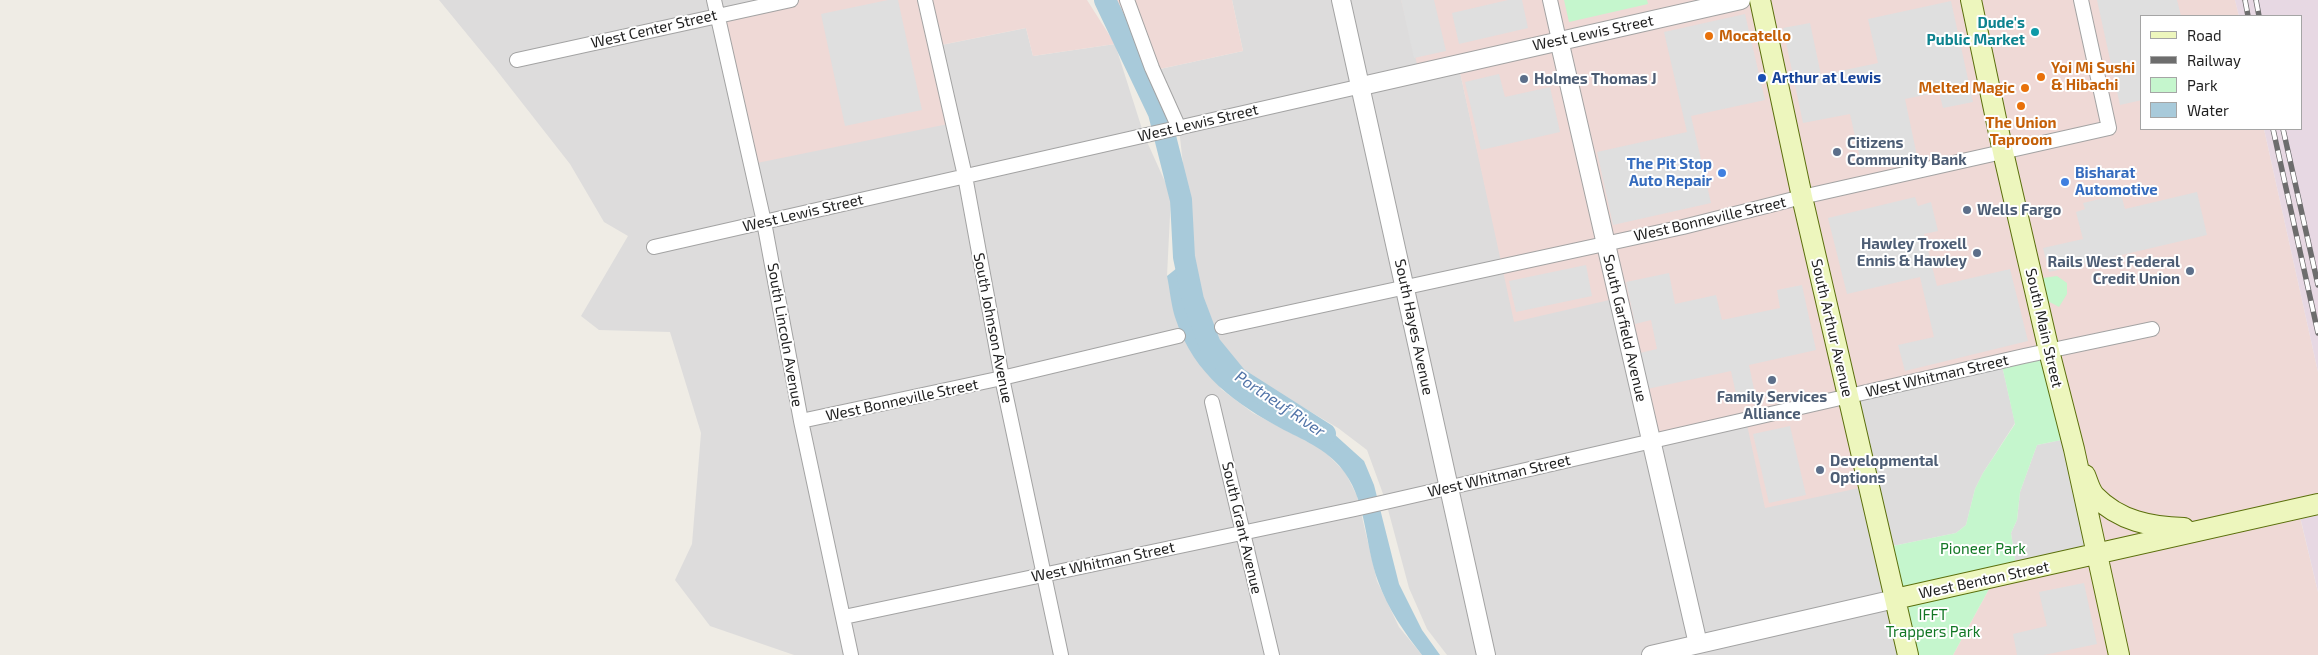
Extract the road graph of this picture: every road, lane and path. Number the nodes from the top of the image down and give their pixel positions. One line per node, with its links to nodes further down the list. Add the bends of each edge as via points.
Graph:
1 (714, 0): 11 (street, South Lincoln Avenue)
2 (791, 0): 11 (street, West Center Street)
3 (926, 0): 17 (street, South Johnson Avenue)
4 (1127, 0): 15 (street)
5 (1341, 0): 14 (street, South Hayes Avenue)
6 (1550, 0): 12 (street, South Garfield Avenue)
7 (1741, 0): 12 (street, West Lewis Street)
8 (1760, 0): 18 (main road, South Arthur Avenue)
9 (1971, 0): 16 (main road, South Main Street)
10 (2081, 0): 16 (street, West Bonneville Street, via 2109,128)
11 (718, 15): 13 (street, West Center Street); 19 (street, South Lincoln Avenue)
12 (1559, 40): 14 (street, West Lewis Street); 20 (street, South Garfield Avenue)
13 (517, 60)
14 (1362, 86): 15 (street, West Lewis Street); 22 (street, South Hayes Avenue)
15 (1179, 128): 17 (street, West Lewis Street)
16 (2003, 152): 18 (street, West Bonneville Street); 26 (main road, South Main Street)
17 (965, 176): 19 (street, West Lewis Street); 27 (street, South Johnson Avenue)
18 (1802, 197): 20 (street, West Bonneville Street); 28 (main road, South Arthur Avenue)
19 (764, 222): 21 (street, West Lewis Street); 30 (street, South Lincoln Avenue)
20 (1606, 244): 22 (street, West Bonneville Street); 31 (street, South Garfield Avenue)
21 (654, 247)
22 (1405, 286): 23 (street, West Bonneville Street); 33 (street, South Hayes Avenue)
23 (1222, 327)
24 (2152, 329): 26 (street, West Whitman Street)
25 (1178, 336): 27 (street, West Bonneville Street)
26 (2049, 351): 28 (street, West Whitman Street); 32 (main road, South Main Street)
27 (1002, 378): 30 (street, West Bonneville Street); 38 (street, South Johnson Avenue)
28 (1848, 396): 31 (street, West Whitman Street); 39 (main road, South Arthur Avenue)
29 (1212, 402): 36 (street, South Grant Avenue)
30 (801, 421): 40 (street, South Lincoln Avenue)
31 (1652, 442): 33 (street, West Whitman Street); 41 (street, South Garfield Avenue)
32 (2074, 449): 35 (main road, via 2094,495 2117,513 2143,524); 37 (main road, South Main Street)
33 (1449, 488): 36 (street, West Whitman Street); 45 (street, South Hayes Avenue)
34 (2318, 504): 35 (main road, West Benton Street)
35 (2211, 529): 37 (main road, West Benton Street)
36 (1242, 532): 38 (street, West Whitman Street); 44 (street, South Grant Avenue)
37 (2096, 556): 39 (main road, West Benton Street); 48 (main road, South Main Street)
38 (1043, 576): 40 (street, West Whitman Street); 43 (street, South Johnson Avenue)
39 (1895, 600): 41 (street, West Benton Street); 47 (main road, South Arthur Avenue)
40 (844, 617): 42 (street, South Lincoln Avenue)
41 (1700, 650): 46 (street, West Benton Street)
42 (851, 655)
43 (1061, 655)
44 (1272, 655)
45 (1486, 655)
46 (1651, 655)
47 (1908, 655)
48 (2119, 655)

